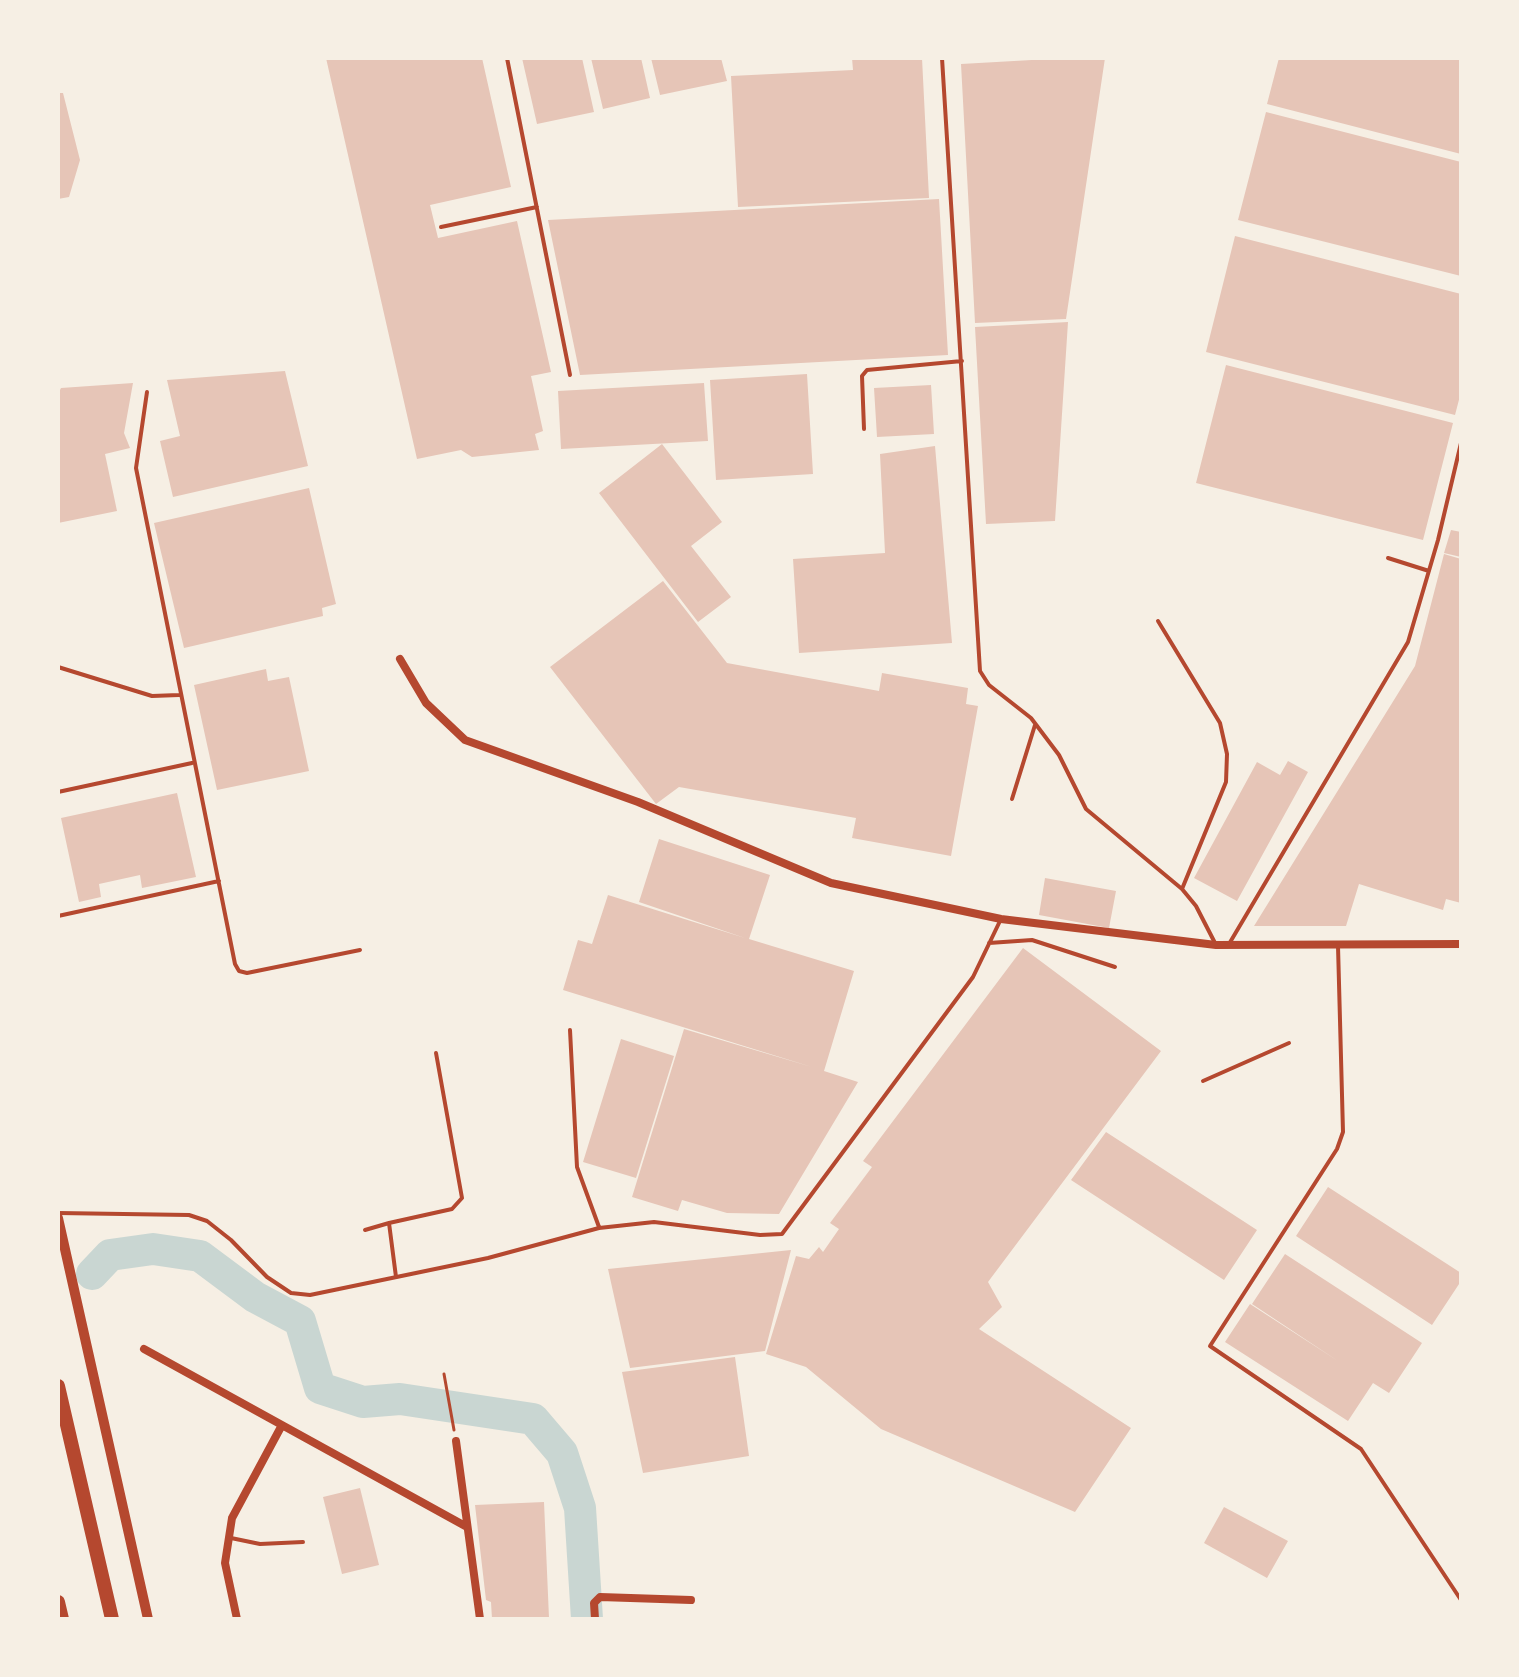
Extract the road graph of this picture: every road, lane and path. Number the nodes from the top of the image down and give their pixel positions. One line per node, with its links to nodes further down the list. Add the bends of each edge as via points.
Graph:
1 (507, 58): 3 (lane)
2 (942, 58): 5 (lane)
3 (537, 207): 4 (lane); 6 (lane)
4 (441, 227)
5 (962, 361): 8 (lane, via 867,370 862,376); 16 (lane, via 980,671)
6 (570, 375)
7 (147, 392): 15 (lane, via 136,468)
8 (864, 429)
9 (1461, 443): 11 (lane)
10 (1388, 558): 11 (lane)
11 (1429, 571): 27 (lane, via 1408,642 1381,694)
12 (1158, 621): 21 (lane, via 1220,723 1227,754 1226,782)
13 (400, 659): 23 (street, via 426,703 465,740 638,802 831,883)
14 (58, 667): 15 (lane, via 152,696)
15 (179, 695): 17 (lane)
16 (1036, 724): 19 (lane); 21 (lane, via 1059,755 1086,809)
17 (192, 763): 18 (lane); 20 (lane)
18 (58, 792)
19 (1012, 799)
20 (219, 881): 22 (lane); 29 (lane, via 239,971)
21 (1182, 889): 26 (lane)
22 (58, 916)
23 (1001, 919): 24 (lane); 26 (street)
24 (989, 943): 30 (lane, via 1032,940); 37 (lane, via 973,977 782,1234 654,1222)
25 (1461, 944): 28 (street)
26 (1216, 945): 27 (street)
27 (1228, 945): 28 (street)
28 (1338, 946): 49 (lane, via 1343,1132 1210,1346 1361,1449)
29 (360, 950)
30 (1115, 967)
31 (570, 1030): 37 (lane, via 577,1167)
32 (1289, 1043): 34 (lane)
33 (436, 1053): 36 (lane, via 462,1198 452,1209)
34 (1203, 1081)
35 (58, 1216): 39 (lane, via 189,1215 207,1221 291,1293 310,1295); 53 (street)
36 (389, 1223): 38 (lane); 39 (lane)
37 (599, 1228): 39 (lane)
38 (365, 1230)
39 (396, 1277)
40 (144, 1349): 43 (street)
41 (444, 1374): 44 (path)
42 (58, 1386): 52 (highway)
43 (282, 1425): 45 (street); 46 (street, via 232,1518)
44 (456, 1441): 45 (street)
45 (467, 1527): 55 (street)
46 (228, 1537): 47 (lane, via 260,1544); 54 (street, via 225,1563)
47 (303, 1542)
48 (691, 1600): 56 (street, via 600,1597)
49 (1461, 1600)
50 (58, 1602): 51 (highway)
51 (62, 1619)
52 (112, 1619)
53 (148, 1619)
54 (237, 1619)
55 (480, 1619)
56 (595, 1619)

